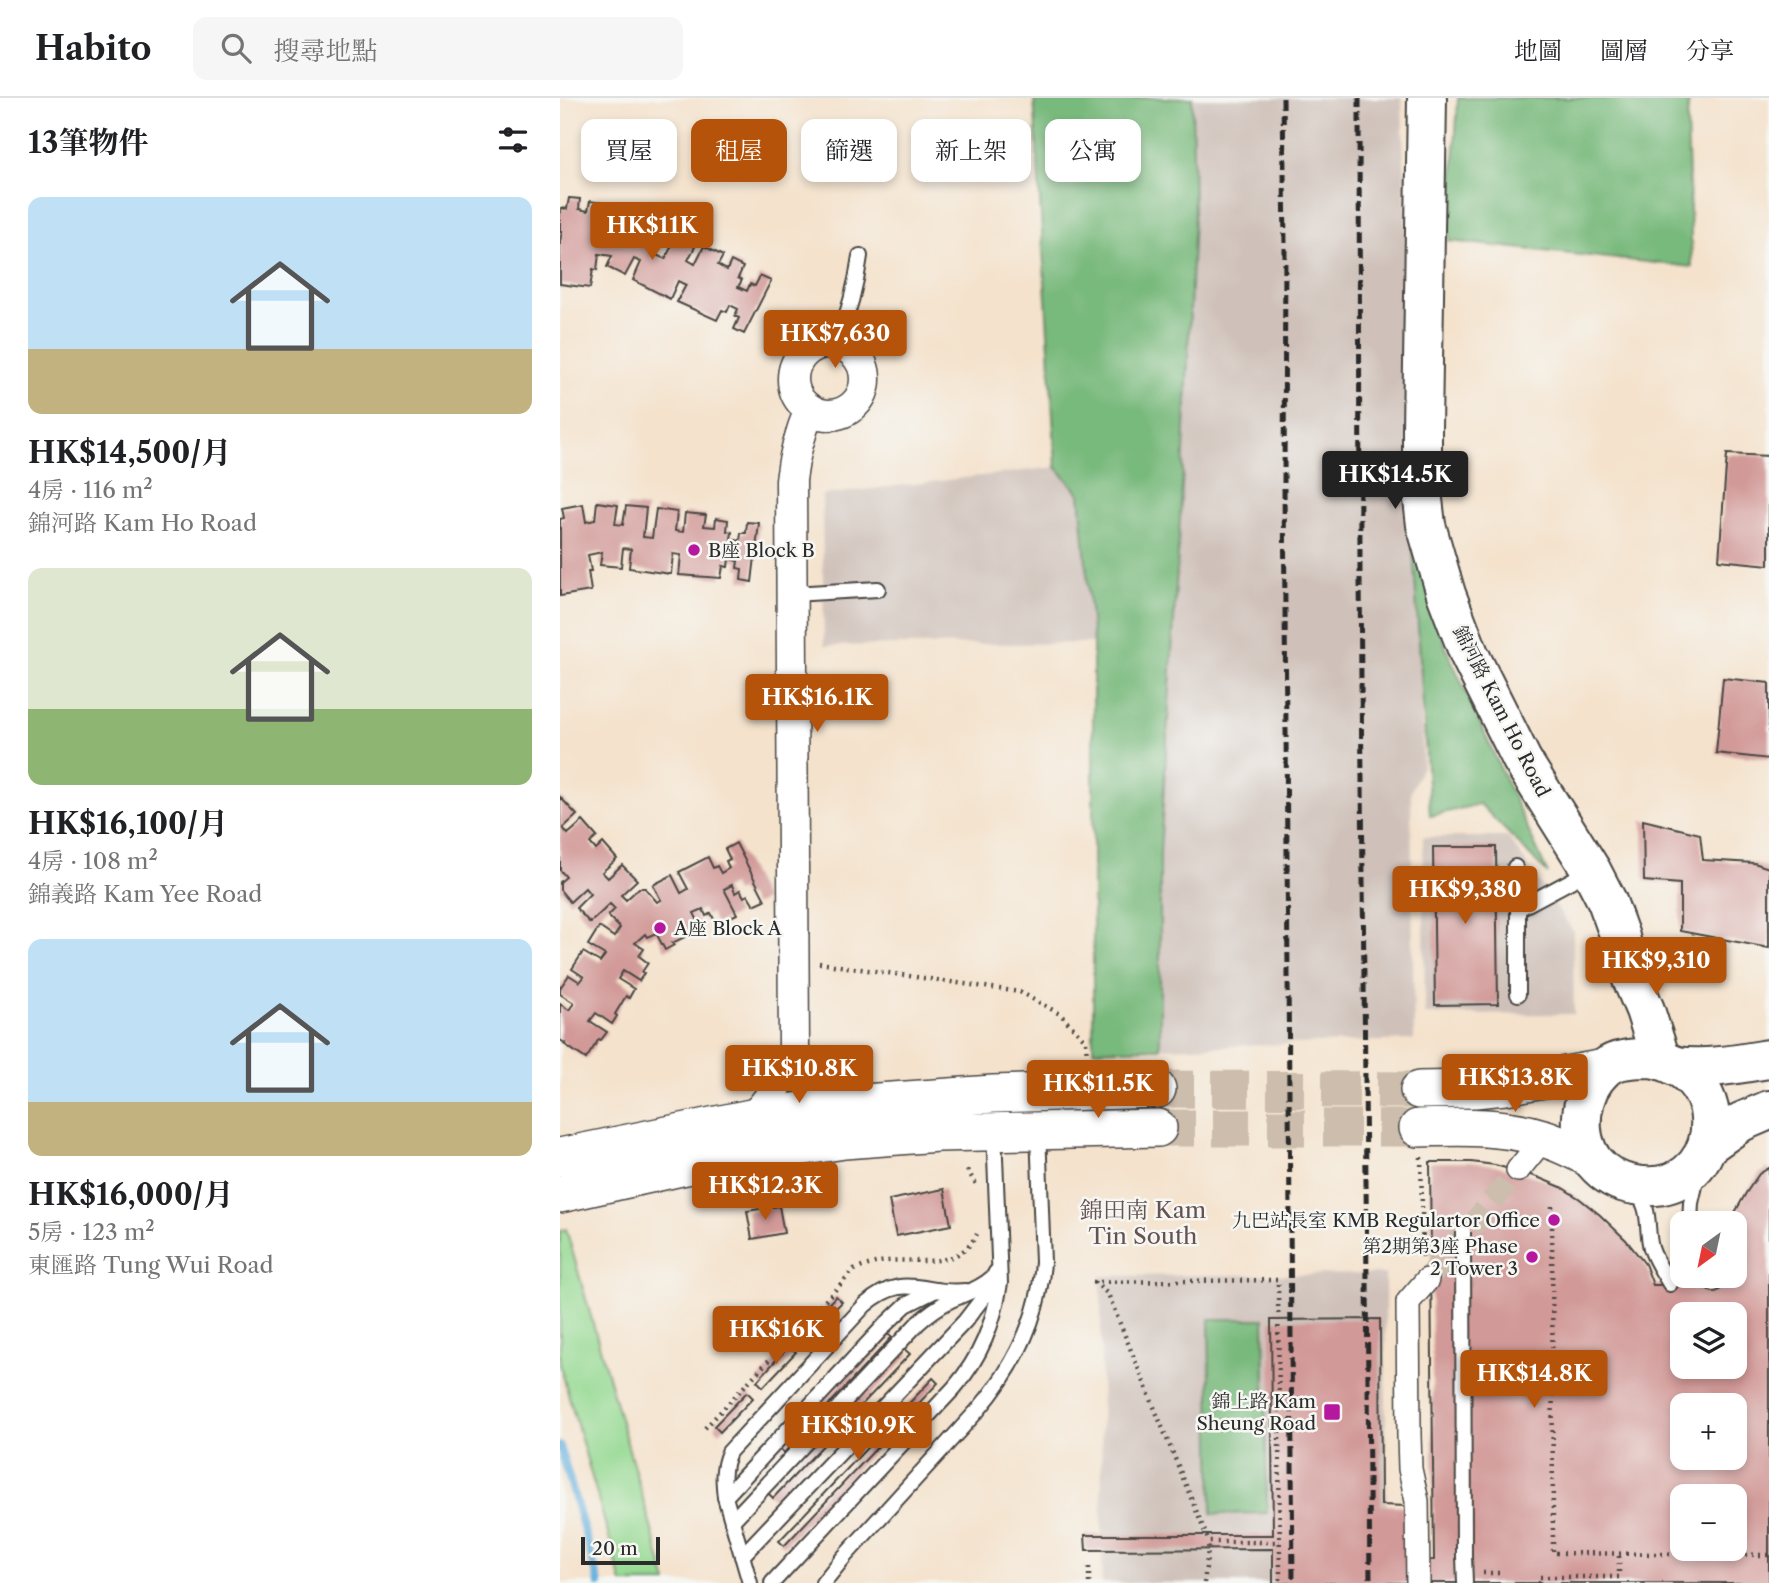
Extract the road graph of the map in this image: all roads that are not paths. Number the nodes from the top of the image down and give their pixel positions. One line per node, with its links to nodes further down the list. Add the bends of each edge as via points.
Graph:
1 (1427, 98): 8 (main road, 錦河路 Kam Ho Road, via 1422,429 1426,526 1469,654 1522,760)
2 (860, 256): 3 (lane)
3 (837, 343): 4 (street, via 805,351 796,366 793,383); 4 (street, via 853,351 863,365 862,395 839,414 824,415)
4 (810, 409): 6 (street, via 800,431 791,480)
5 (878, 589): 6 (lane)
6 (792, 594): 12 (street)
7 (1515, 867): 9 (lane)
8 (1591, 870): 9 (lane); 10 (main road, 錦河路 Kam Ho Road, via 1607,901)
9 (1518, 909): 11 (lane)
10 (1629, 972): 14 (main road, 錦河路 Kam Ho Road); 15 (main road, 錦河路 Kam Ho Road)
11 (1518, 995)
12 (794, 1051): 18 (street, via 817,1088 835,1101); 20 (street, via 776,1089)
13 (1769, 1059): 14 (main road, via 1691,1068)
14 (1668, 1063): 15 (main road, via 1634,1059); 26 (main road, via 1693,1078 1704,1094 1711,1114)
15 (1608, 1066): 17 (street, via 1505,1086); 28 (main road, via 1591,1086 1582,1118 1582,1132)
16 (1157, 1089): 18 (street, via 981,1094)
17 (1419, 1090)
18 (849, 1104): 20 (street)
19 (1769, 1110): 26 (main road, via 1741,1122)
20 (751, 1118): 27 (street)
21 (1158, 1128): 22 (street)
22 (1038, 1130): 23 (street); 46 (lane, via 1043,1269 1037,1303 1021,1345 996,1389)
23 (994, 1131): 31 (street, via 832,1142 704,1162); 36 (lane)
24 (1544, 1138): 25 (street, via 1492,1128); 28 (street); 29 (street)
25 (1419, 1143)
26 (1705, 1150): 30 (main road, via 1678,1181 1660,1187); 32 (lane)
27 (560, 1157)
28 (1593, 1160): 30 (main road)
29 (1518, 1170)
30 (1626, 1184): 34 (lane, via 1645,1205)
31 (560, 1194)
32 (1690, 1211)
33 (1464, 1232): 48 (lane, bridge)
34 (1650, 1241): 35 (lane); 38 (lane)
35 (1640, 1255)
36 (998, 1267): 39 (lane); 43 (lane, via 985,1295 965,1321); 45 (lane, via 1000,1283 992,1322 967,1374)
37 (1425, 1282): 47 (street, via 1408,1303 1410,1469 1418,1501)
38 (1670, 1284)
39 (978, 1289): 40 (lane); 42 (lane, via 949,1301 918,1323)
40 (936, 1290): 41 (lane, via 906,1305 886,1324); 41 (lane, via 891,1288 865,1305 729,1452 722,1477)
41 (725, 1497): 42 (lane)
42 (732, 1521): 43 (lane)
43 (742, 1556): 44 (lane)
44 (750, 1583)
45 (772, 1583)
46 (823, 1583)
47 (1418, 1583)
48 (1465, 1583)

